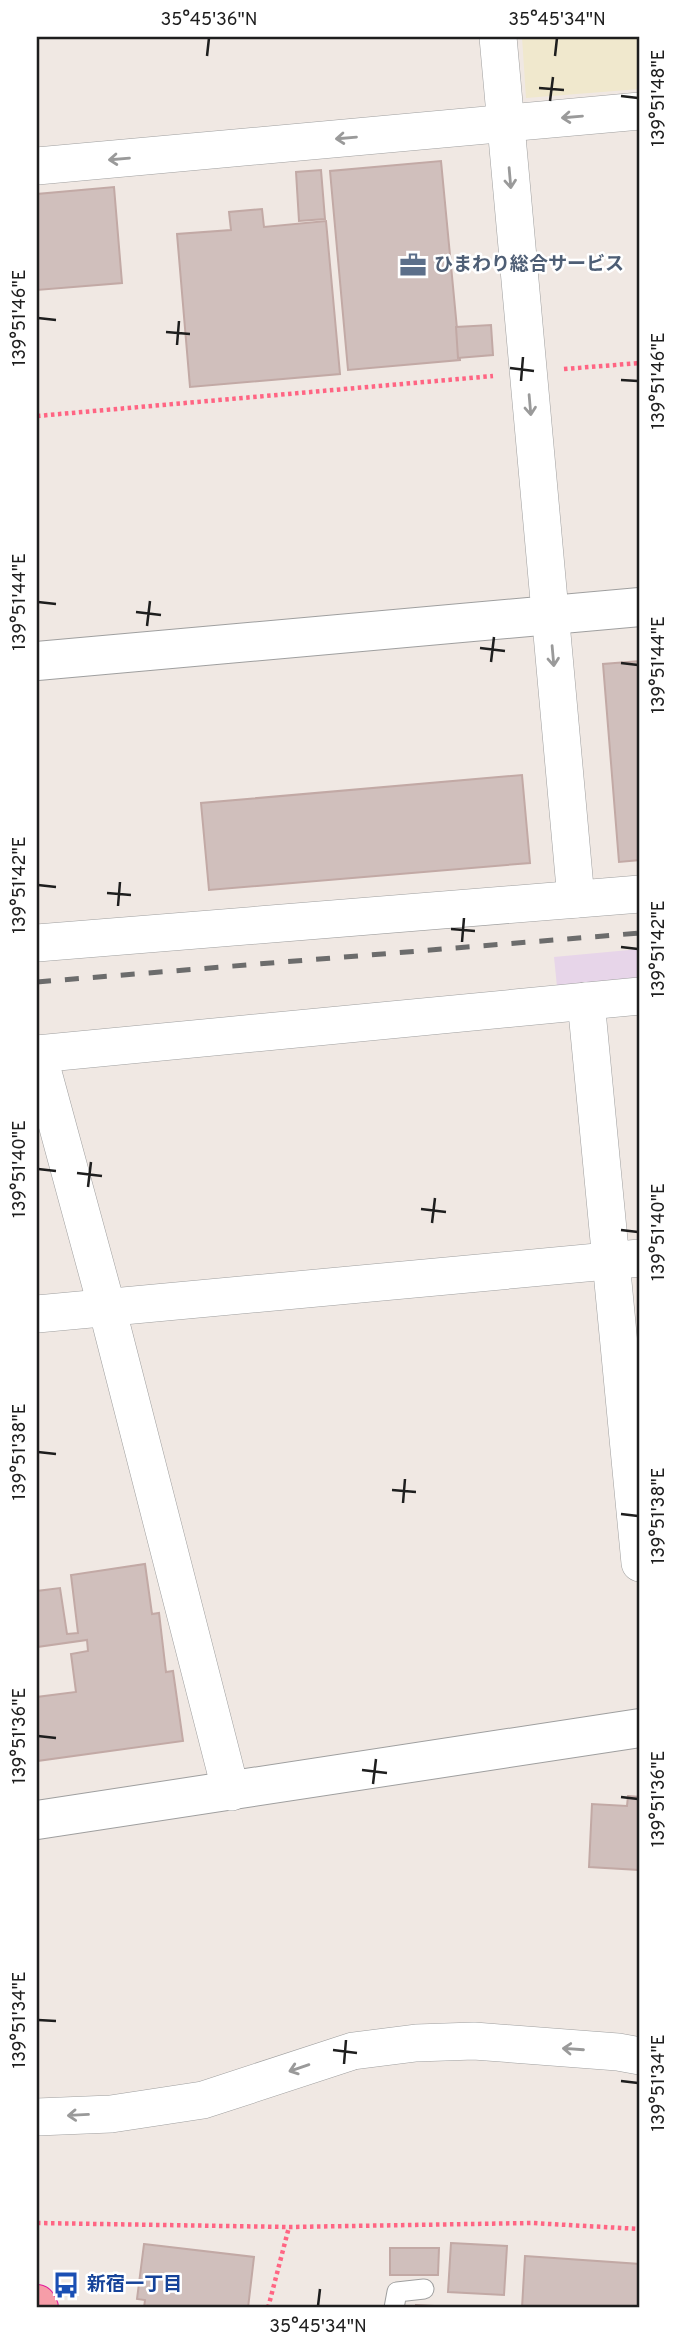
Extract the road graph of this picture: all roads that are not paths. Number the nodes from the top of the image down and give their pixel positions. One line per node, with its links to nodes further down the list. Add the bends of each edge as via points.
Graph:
1 (498, 37): 3 (street)
2 (640, 111): 3 (street, one-way to 3)
3 (506, 123): 4 (street, one-way to 4); 6 (street, one-way to 6)
4 (37, 166)
5 (640, 607): 6 (street)
6 (549, 615): 7 (street); 9 (street, one-way to 9)
7 (37, 661)
8 (640, 894): 9 (street)
9 (576, 900): 10 (street)
10 (37, 943)
11 (640, 996): 12 (street)
12 (586, 1001): 13 (street); 14 (street)
13 (37, 1054): 15 (street)
14 (626, 1260): 15 (street); 17 (street)
15 (107, 1308): 16 (street); 19 (street)
16 (37, 1314)
17 (640, 1563)
18 (640, 1728): 19 (street)
19 (230, 1792): 20 (street)
20 (37, 1820)
21 (640, 2056): 22 (street, one-way to 22, via 474,2041 416,2043 353,2051 203,2100 111,2114)
22 (37, 2117)
23 (424, 2289): 24 (lane, via 397,2292)
24 (394, 2308)

